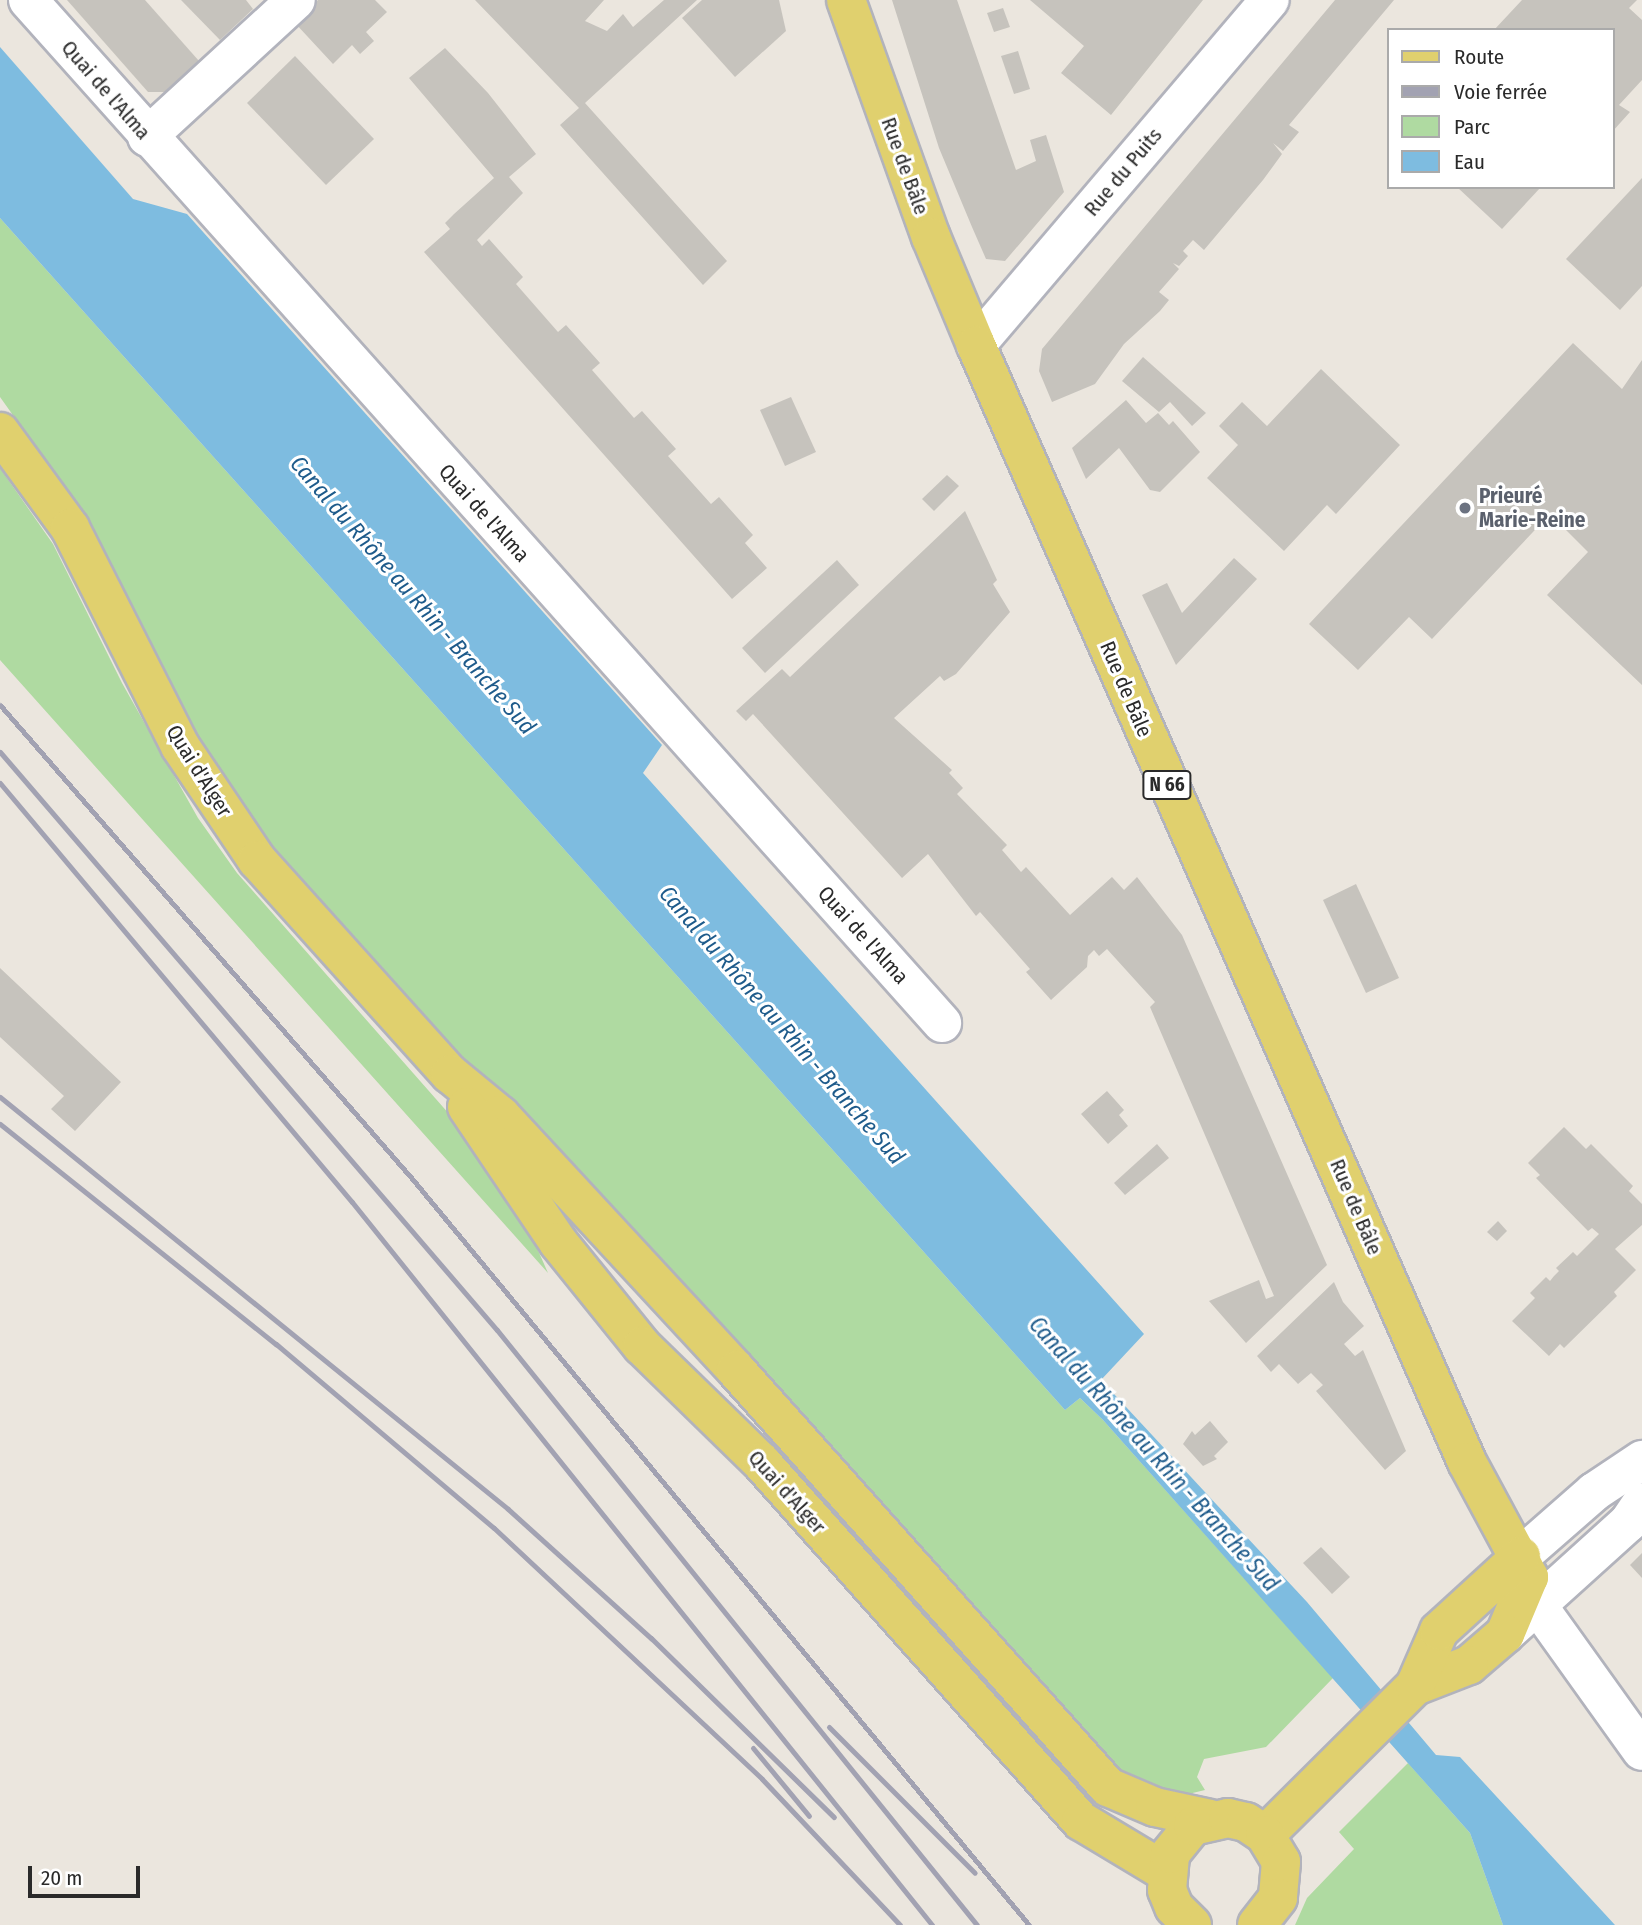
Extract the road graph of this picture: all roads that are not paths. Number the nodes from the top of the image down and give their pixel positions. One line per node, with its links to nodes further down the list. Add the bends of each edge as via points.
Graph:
1 (28, 0): 5 (street, Quai de l'Alma)
2 (846, 0): 6 (main road, Rue de Bâle / N 66, via 931,237)
3 (1270, 0): 6 (street, Rue du Puits)
4 (292, 1): 5 (street)
5 (147, 137): 8 (street, Quai de l'Alma)
6 (976, 345): 12 (main road, Rue de Bâle / N 66, via 1467,1462)
7 (0, 432): 9 (main road, Quai d'Alger, via 70,528 180,746 218,806 257,860)
8 (942, 1023)
9 (450, 1074): 17 (main road, Quai d'Alger, via 500,1115 569,1189 1108,1787 1155,1807); 19 (main road, Quai d'Alger, via 476,1124 558,1242 642,1346 761,1462 1081,1821)
10 (1642, 1460): 12 (street, via 1594,1492)
11 (1642, 1502): 13 (street, via 1628,1523)
12 (1521, 1556): 14 (main road, via 1529,1577); 15 (main road, via 1439,1631)
13 (1538, 1606): 14 (street); 16 (street)
14 (1505, 1634): 15 (main road, via 1469,1665)
15 (1415, 1686): 18 (main road)
16 (1642, 1751)
17 (1210, 1819): 18 (main road, Quai d'Alger, via 1246,1822); 19 (main road, via 1179,1838)
18 (1265, 1835): 21 (main road, via 1281,1862 1282,1880 1278,1898)
19 (1166, 1872): 20 (main road, via 1174,1907)
20 (1192, 1925)
21 (1257, 1925)

